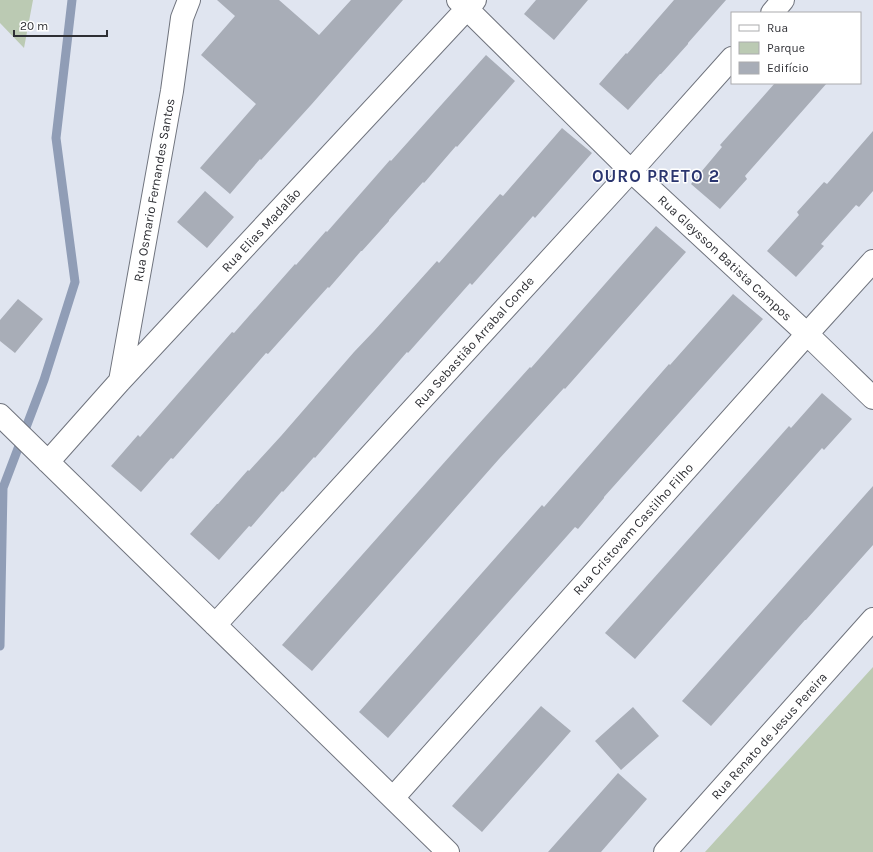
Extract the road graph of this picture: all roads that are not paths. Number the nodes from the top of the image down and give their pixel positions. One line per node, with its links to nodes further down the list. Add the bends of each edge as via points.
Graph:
1 (189, 0): 9 (street, Rua Osmario Fernandes Santos, via 182,18 172,91)
2 (784, 0): 4 (street)
3 (467, 3): 6 (street, Rua Gleysson Batista Campos); 9 (street, Rua Elias Madalão)
4 (773, 12)
5 (731, 59): 6 (street, Rua Sebastião Arrabal Conde)
6 (631, 171): 8 (street, Rua Gleysson Batista Campos); 14 (street, Rua Sebastião Arrabal Conde)
7 (873, 261): 8 (street, Rua Cristovam Castilho Filho)
8 (807, 334): 10 (street, Rua Gleysson Batista Campos); 15 (street, Rua Cristovam Castilho Filho)
9 (120, 381): 12 (street, Rua Elias Madalão)
10 (873, 398)
11 (0, 415): 12 (street)
12 (41, 455): 14 (street)
13 (873, 619): 17 (street, Rua Renato de Jesus Pereira)
14 (215, 625): 15 (street)
15 (393, 798): 16 (street)
16 (448, 852)
17 (665, 852)

